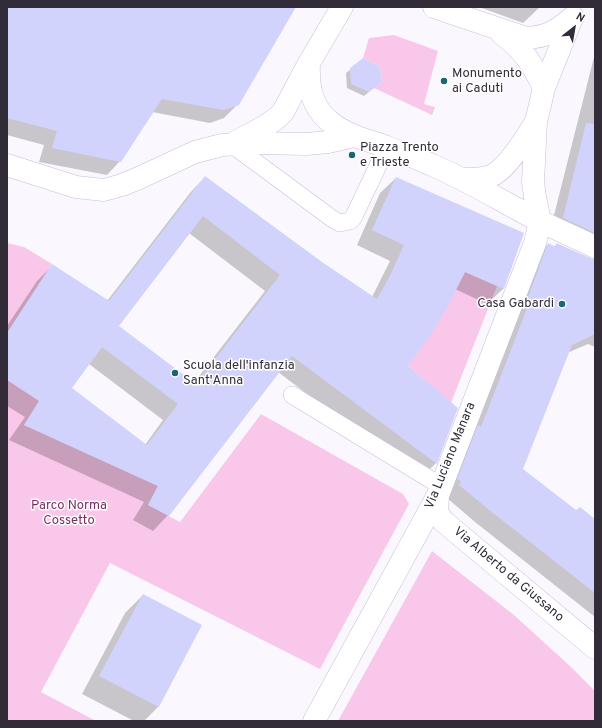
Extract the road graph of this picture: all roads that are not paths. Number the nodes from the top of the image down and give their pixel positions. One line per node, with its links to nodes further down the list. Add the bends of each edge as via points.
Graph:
1 (342, 7): 5 (street)
2 (434, 7): 4 (street)
3 (577, 12): 4 (street, via 554,32 540,37 526,38); 6 (street)
4 (495, 29): 6 (street, via 522,50)
5 (309, 63): 8 (street, via 311,95 318,109 328,121); 9 (street, via 289,103 278,118)
6 (544, 88): 7 (street)
7 (536, 122): 12 (street, via 518,149 492,176); 13 (street, via 533,182)
8 (354, 136): 9 (street, via 306,144); 10 (street)
9 (231, 144): 10 (lane, via 340,223 353,218); 11 (street, via 195,152 139,178 104,190 76,187)
10 (387, 147): 12 (street)
11 (10, 171)
12 (463, 179): 13 (street)
13 (540, 221): 14 (street); 16 (street, Via Luciano Manara, via 535,243)
14 (595, 247)
15 (292, 395): 16 (lane)
16 (439, 490): 17 (street, Via Alberto da Giussano, via 437,512 443,521); 18 (street, Via Luciano Manara)
17 (595, 648)
18 (314, 721)

